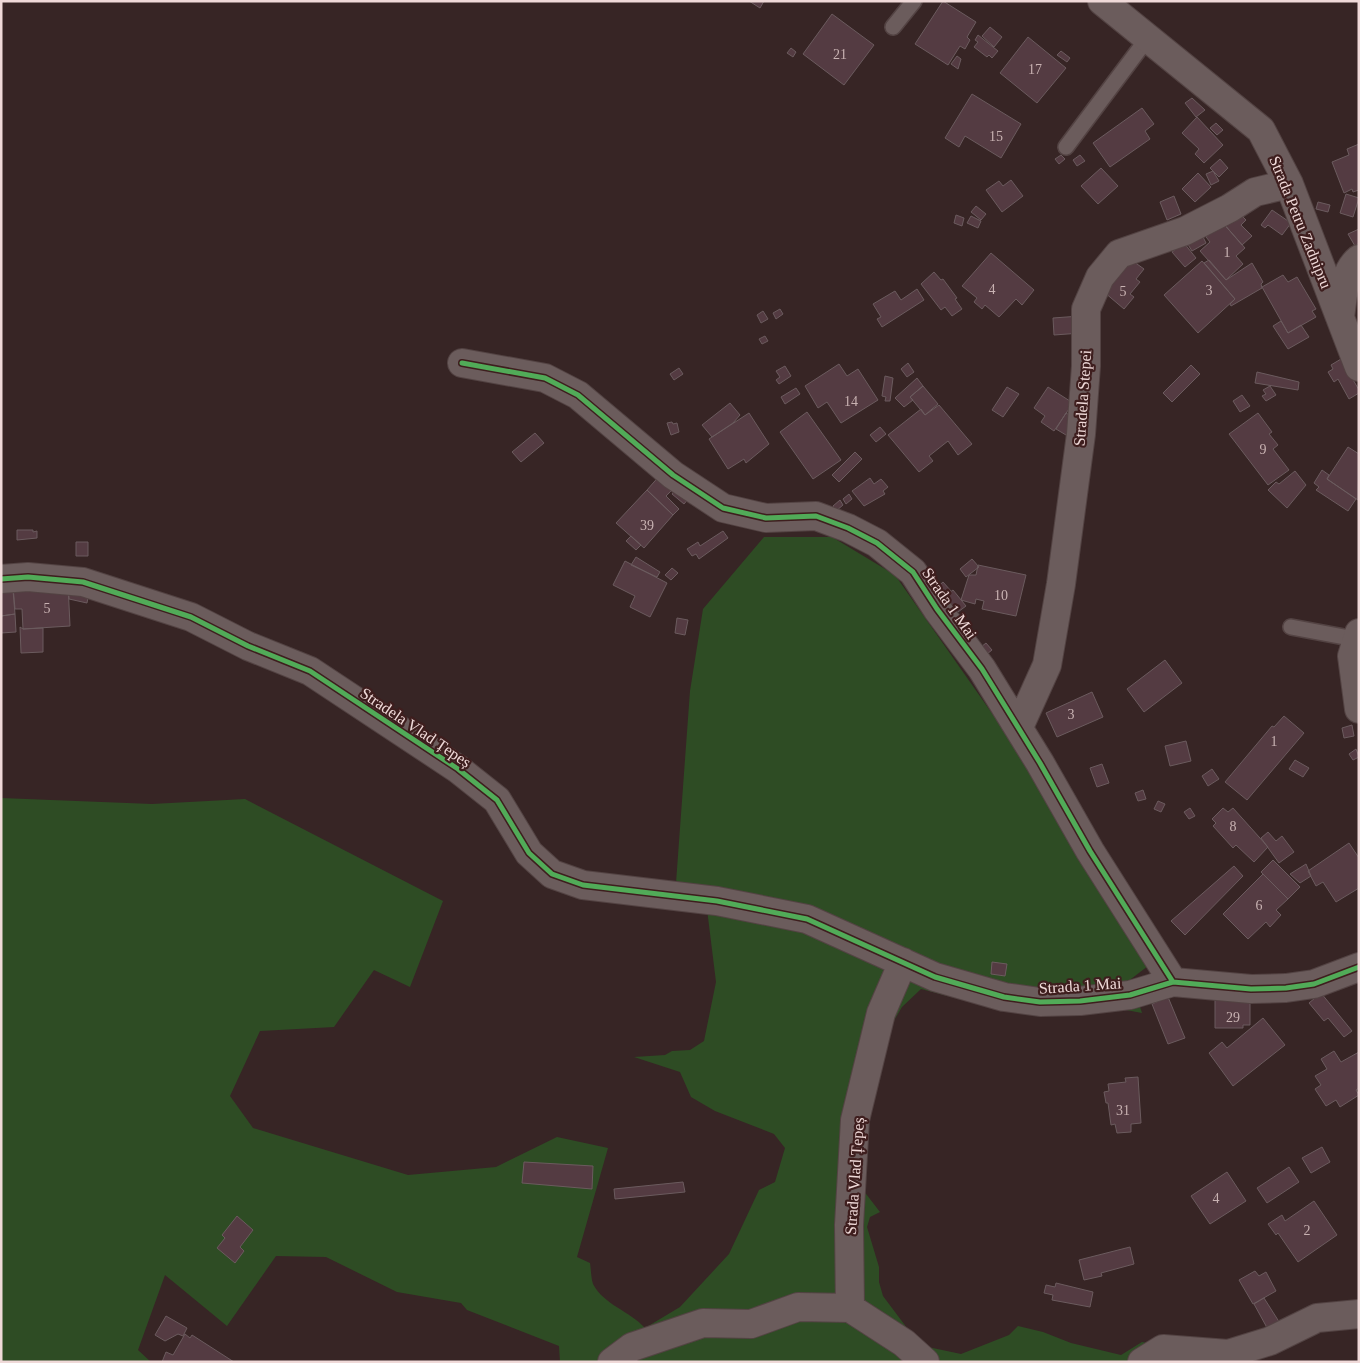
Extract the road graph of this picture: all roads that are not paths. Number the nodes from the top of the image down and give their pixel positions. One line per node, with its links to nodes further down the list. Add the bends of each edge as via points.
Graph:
1 (914, 1): 3 (lane)
2 (1102, 1): 4 (street, Strada Petru Zadnipru)
3 (893, 27)
4 (1147, 39): 5 (lane); 6 (street, Strada Petru Zadnipru, via 1261,130)
5 (1066, 147)
6 (1289, 184): 8 (street, Strada Petru Zadnipru); 15 (street, Stradela Stepei, via 1255,192 1185,231 1119,254 1100,277 1086,309 1081,434 1047,665)
7 (1359, 259): 8 (street, via 1351,265 1344,287)
8 (1340, 322): 10 (street, Strada Petru Zadnipru)
9 (462, 363): 15 (street, Strada 1 Mai, via 545,378 578,395 673,474 723,508 766,518 816,516 877,543 913,572)
10 (1359, 367)
11 (1, 579): 16 (street, Stradela Vlad Țepeș, via 28,576 83,582 191,617 248,646 310,671 458,769 497,800 529,853 552,874 583,885 717,901 808,919)
12 (1291, 627): 13 (lane)
13 (1357, 636): 14 (street, via 1352,656)
14 (1359, 709)
15 (1019, 727): 18 (street, Strada 1 Mai, via 1090,851)
16 (904, 962): 18 (street, Strada 1 Mai, via 935,977 1004,997 1040,1002 1130,995); 19 (street, Strada Vlad Țepeș, via 881,1013 856,1120 850,1225)
17 (1356, 974): 18 (street, Strada 1 Mai, via 1286,988 1251,989)
18 (1173, 982)
19 (850, 1308): 21 (street, via 798,1307 751,1324 703,1323 632,1347); 22 (street, via 904,1343)
20 (1359, 1314): 23 (street, via 1317,1318 1270,1341 1228,1354 1163,1349)
21 (612, 1362)
22 (925, 1362)
23 (1142, 1362)

